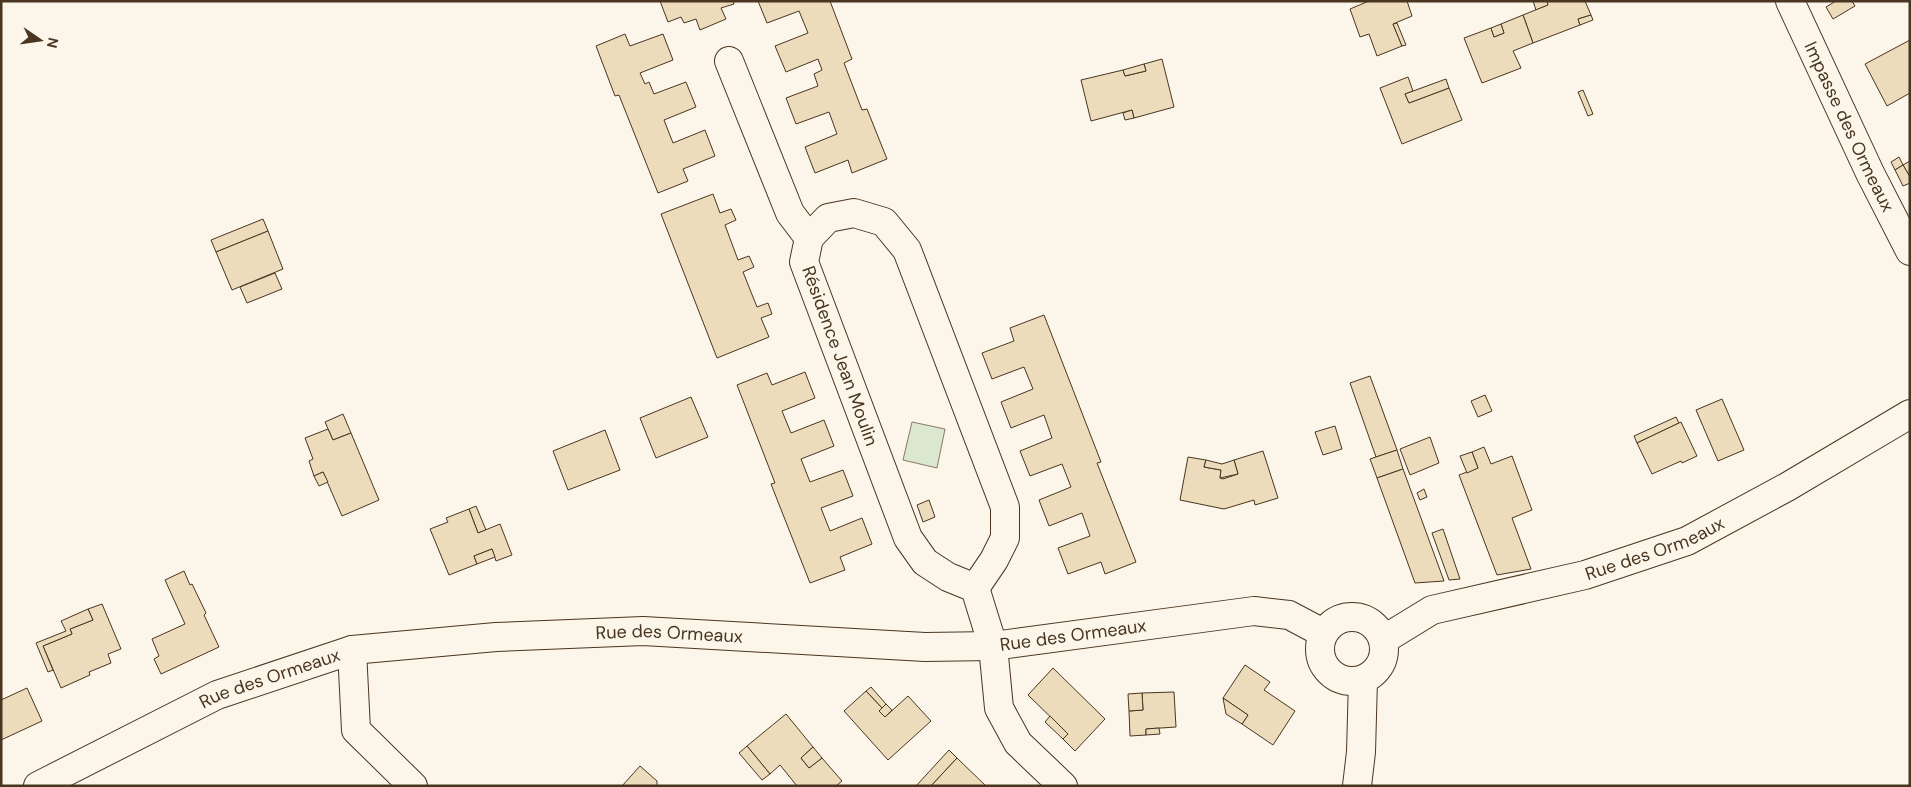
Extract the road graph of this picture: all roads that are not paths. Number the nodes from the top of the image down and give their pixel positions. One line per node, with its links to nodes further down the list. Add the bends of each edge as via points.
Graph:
1 (1790, 1): 4 (street, Impasse des Ormeaux)
2 (729, 61): 3 (street, via 790,213)
3 (809, 238): 6 (street, Résidence Jean Moulin, via 804,262 908,538 925,562); 6 (street, via 828,218 854,213 884,222 908,250 1005,507 1005,538)
4 (1910, 251)
5 (1910, 414): 8 (street, Rue des Ormeaux, via 1687,541 1585,575 1432,610)
6 (975, 588): 9 (street)
7 (1323, 633): 8 (street, via 1339,619 1360,617 1378,630); 9 (street, Rue des Ormeaux, via 1289,615 1254,611); 11 (street, via 1319,644 1324,666 1341,680)
8 (1383, 640): 11 (street, via 1381,663)
9 (993, 646): 10 (street, Rue des Ormeaux, via 925,647 643,631 496,637); 14 (street, via 998,708 1018,743)
10 (352, 650): 12 (street, Rue des Ormeaux, via 217,695); 13 (street, via 356,730)
11 (1363, 680): 15 (street)
12 (38, 786)
13 (413, 786)
14 (1063, 786)
15 (1357, 786)

